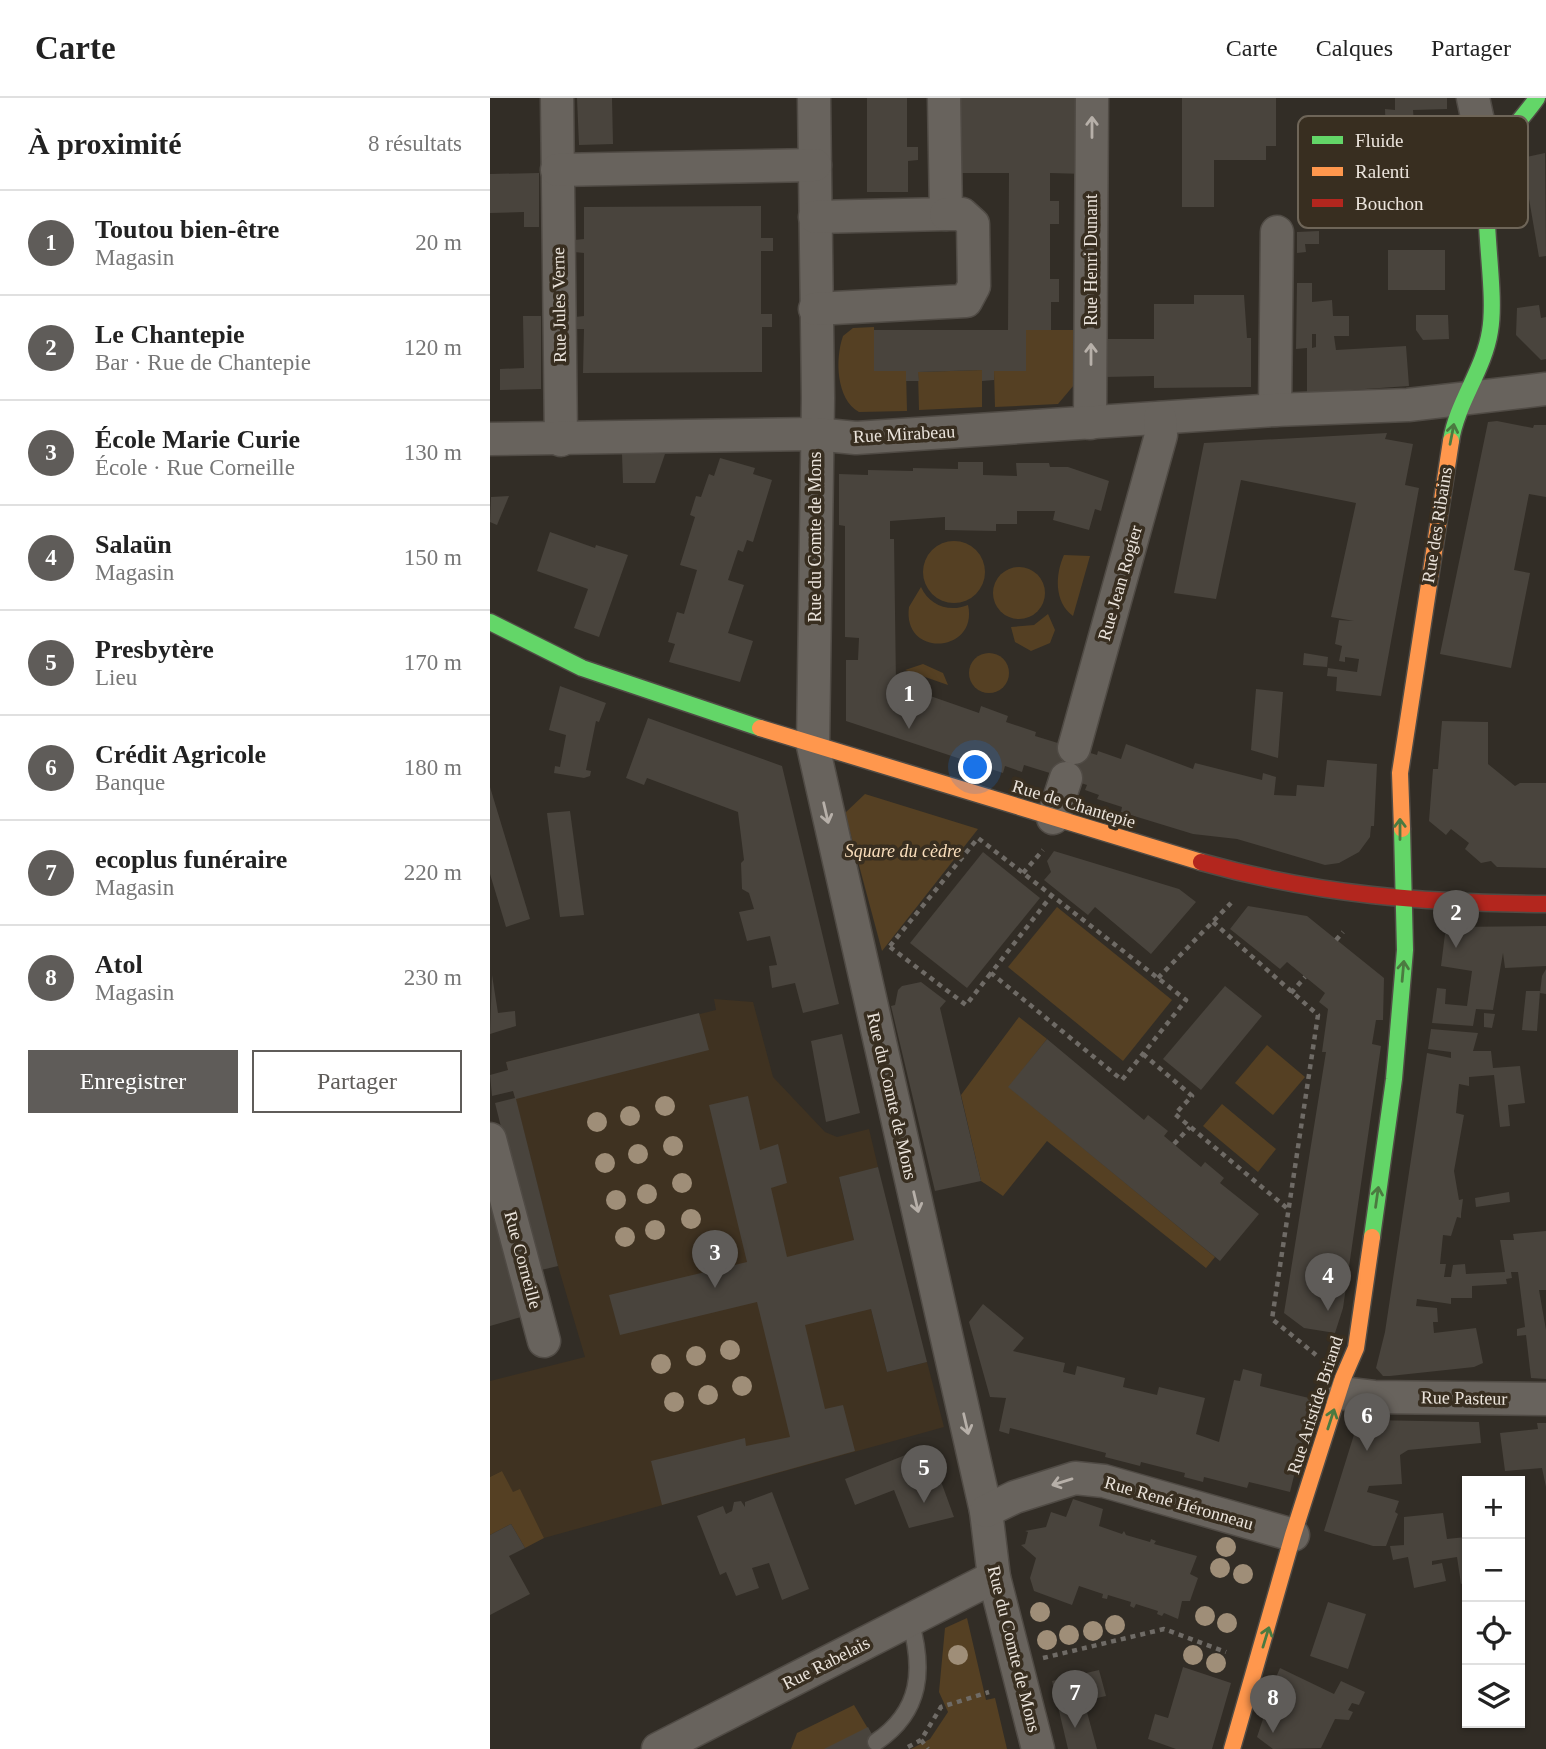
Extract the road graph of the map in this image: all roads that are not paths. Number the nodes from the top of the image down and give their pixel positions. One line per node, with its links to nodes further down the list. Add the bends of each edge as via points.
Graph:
1 (557, 98): 10 (street, Rue Jules Verne)
2 (814, 98): 9 (street)
3 (944, 98): 11 (street)
4 (1092, 98): 20 (street, Rue Henri Dunant, one-way to 4)
5 (1474, 98): 7 (street, Rue des Ribains)
6 (1537, 98): 8 (street, Rue des Ribains)
7 (1477, 116)
8 (1524, 116)
9 (815, 165): 10 (street); 12 (street)
10 (557, 170): 23 (street, Rue Jules Verne)
11 (946, 214): 12 (street); 15 (street, via 962,214 973,224 974,286 966,301)
12 (815, 218): 15 (street)
13 (1489, 228): 17 (street, Rue des Ribains, via 1491,327 1486,353)
14 (1277, 232): 18 (street)
15 (816, 309): 21 (street)
16 (1546, 389): 17 (street, Rue Mirabeau)
17 (1466, 397): 18 (street, Rue Mirabeau, via 1408,405); 27 (street, Rue des Ribains, one-way to 17, via 1400,773 1441,495 1454,423)
18 (1275, 410): 19 (street, Rue Mirabeau)
19 (1160, 418): 20 (street, Rue Mirabeau); 26 (street, Rue Jean Rogier, via 1161,435)
20 (1090, 423): 21 (street, Rue Mirabeau, via 856,439)
21 (815, 434): 23 (street, Rue Mirabeau); 25 (street, Rue du Comte de Mons)
22 (490, 439): 23 (street, Rue Mirabeau)
23 (561, 440)
24 (490, 622): 25 (street, Rue de Chantepie, via 582,668)
25 (813, 746): 26 (street, Rue de Chantepie); 33 (street, Rue du Comte de Mons, one-way to 33)
26 (1054, 818): 27 (street, Rue de Chantepie, via 1255,877 1360,896)
27 (1403, 897): 28 (street, Rue de Chantepie, via 1449,903); 31 (street, Rue Aristide Briand, one-way to 27, via 1356,1348 1394,1079 1405,950)
28 (1546, 904)
29 (490, 1139): 30 (street, Rue Corneille)
30 (544, 1341)
31 (1342, 1385): 32 (street, Rue Pasteur, via 1374,1397); 34 (street, Rue Aristide Briand, one-way to 31)
32 (1546, 1399)
33 (986, 1511): 34 (street, Rue René Héronneau, one-way to 33, via 1104,1480 1075,1478); 35 (street, Rue du Comte de Mons)
34 (1293, 1535): 38 (street, Rue Aristide Briand, one-way to 34)
35 (994, 1577): 36 (street, Rue Rabelais); 40 (street, Rue du Comte de Mons)
36 (909, 1620): 37 (lane, via 918,1650 911,1705 903,1721); 39 (street, Rue Rabelais)
37 (876, 1742)
38 (1238, 1742)
39 (657, 1749)
40 (1038, 1749)

